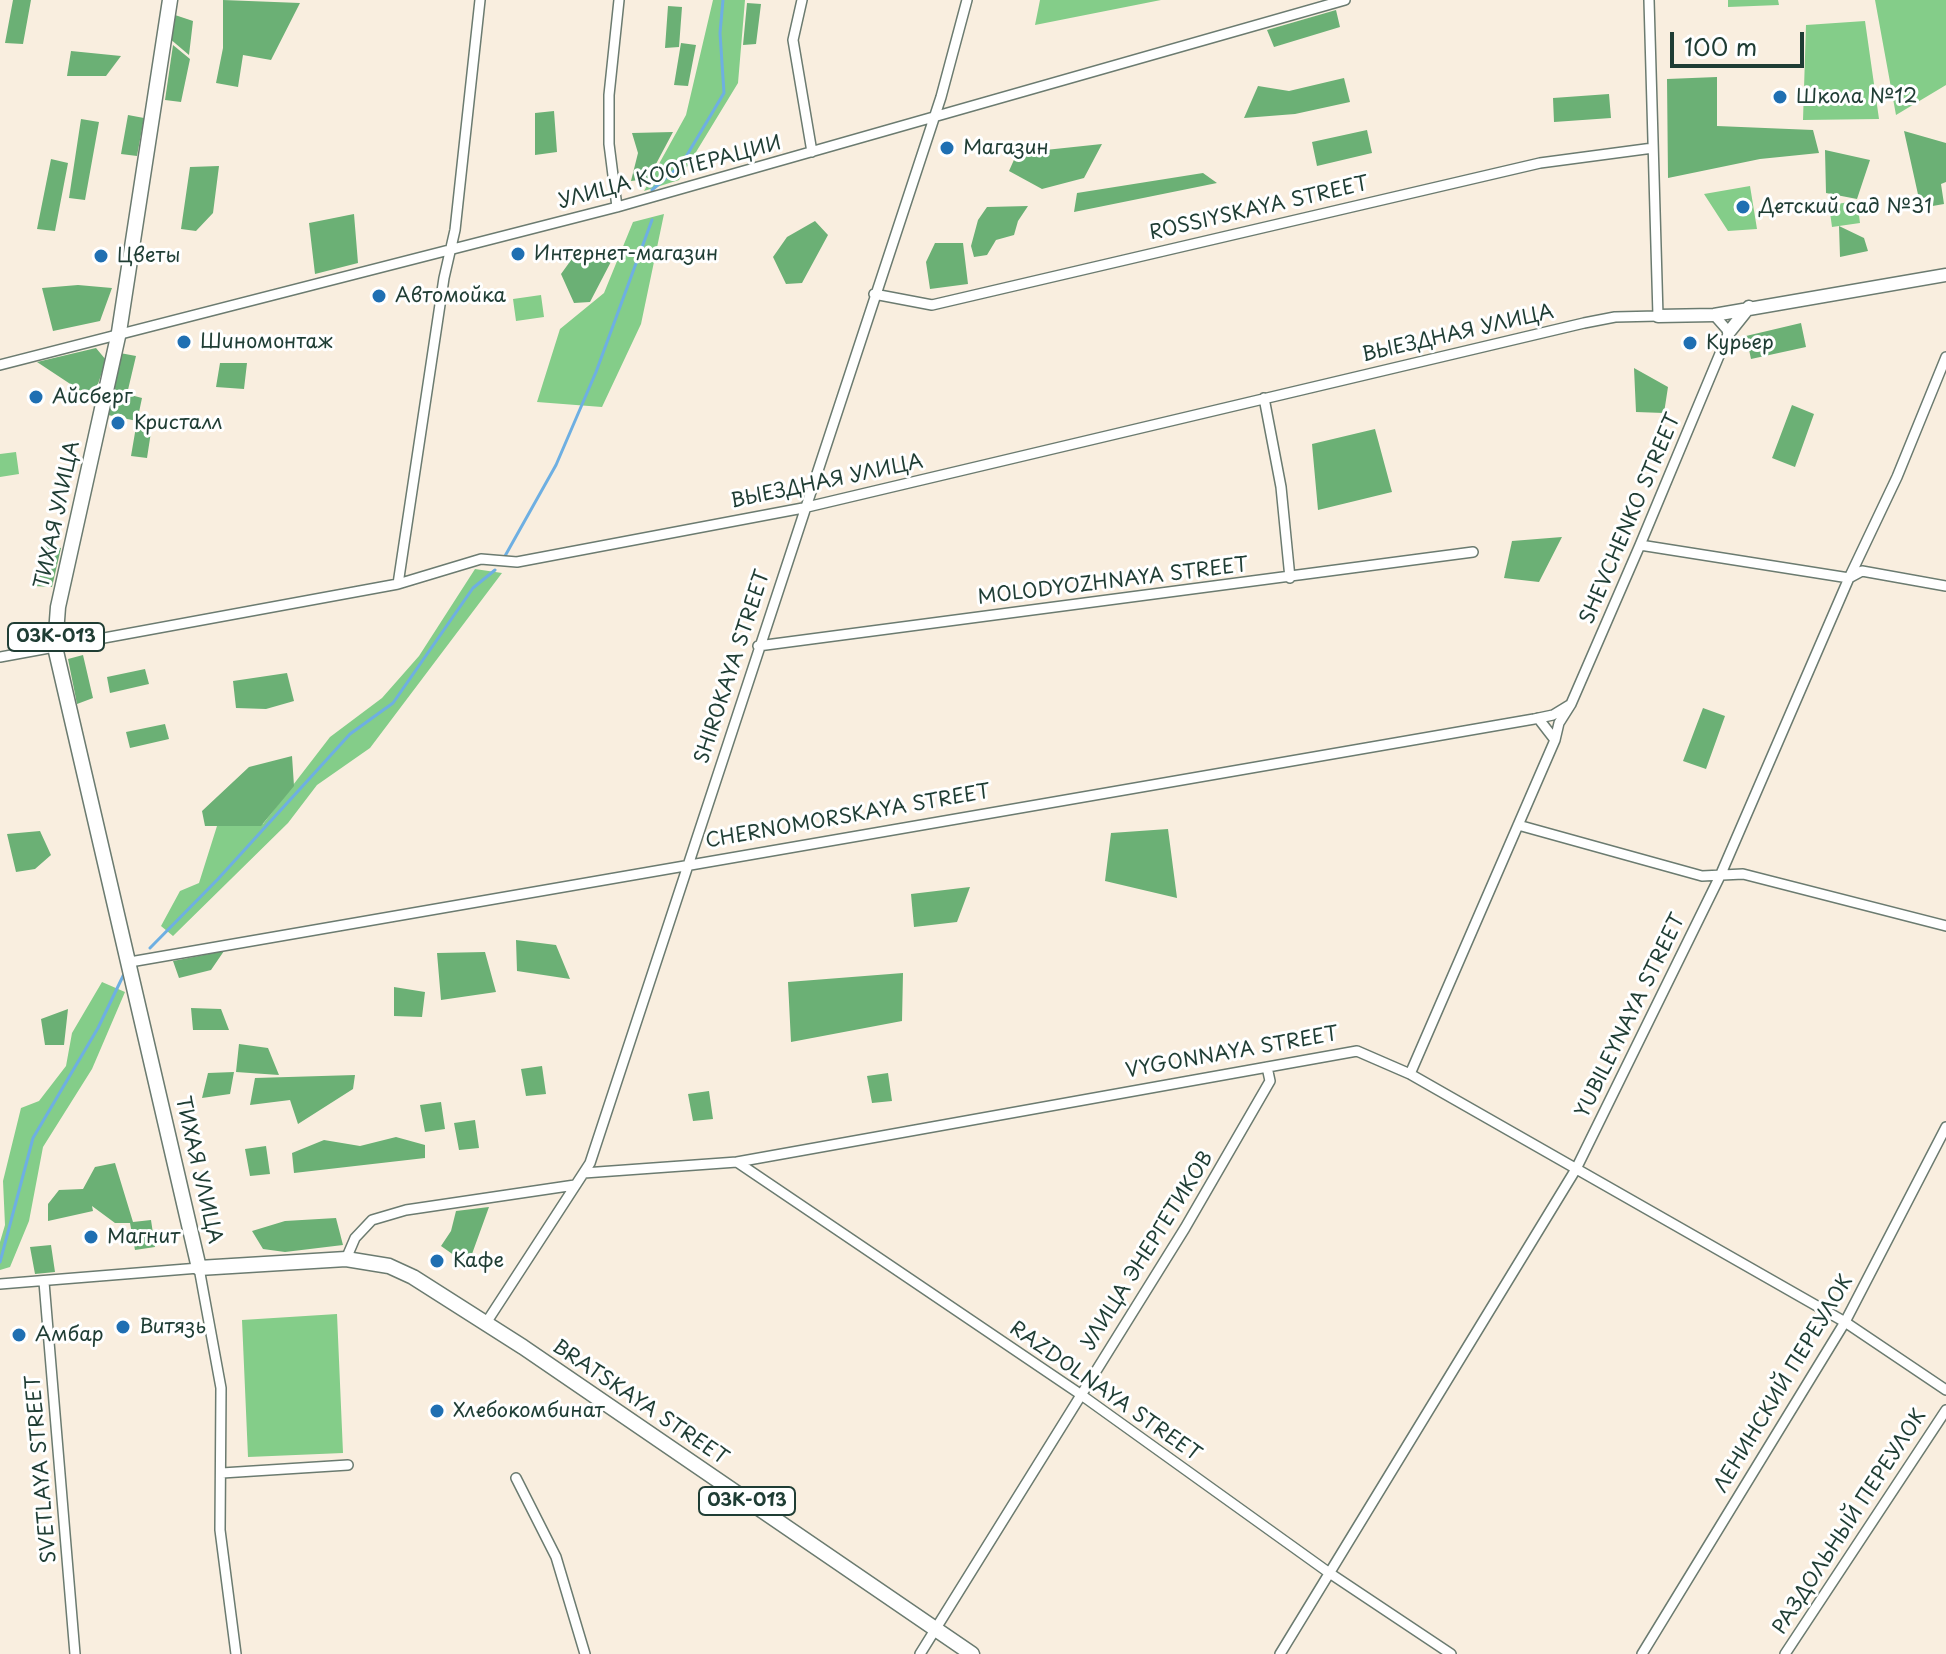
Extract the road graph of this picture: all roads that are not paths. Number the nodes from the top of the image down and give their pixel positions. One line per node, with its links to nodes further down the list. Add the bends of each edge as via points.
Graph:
1 (170, 0): 18 (main road, ТИХАЯ УЛИЦА / 03К-013)
2 (480, 0): 12 (street)
3 (619, 0): 11 (street, via 609,95)
4 (802, 0): 10 (street, via 793,40)
5 (967, 0): 8 (street, SHIROKAYA STREET)
6 (1345, 0): 8 (street, УЛИЦА КООПЕРАЦИИ)
7 (1649, 0): 9 (street)
8 (934, 118): 10 (street, УЛИЦА КООПЕРАЦИИ); 14 (street, SHIROKAYA STREET)
9 (1653, 148): 14 (street, ROSSIYSKAYA STREET, via 1494,173 932,305); 17 (street)
10 (812, 152): 11 (street, УЛИЦА КООПЕРАЦИИ)
11 (617, 207): 12 (street, УЛИЦА КООПЕРАЦИИ)
12 (449, 249): 18 (street, УЛИЦА КООПЕРАЦИИ); 28 (street)
13 (1946, 275): 15 (street)
14 (874, 294): 23 (street, SHIROKAYA STREET)
15 (1749, 307): 16 (street); 19 (street)
16 (1714, 315): 17 (street); 19 (street)
17 (1658, 316): 22 (street, ВЫЕЗДНАЯ УЛИЦА, via 1584,323)
18 (119, 332): 21 (street, УЛИЦА КООПЕРАЦИИ); 31 (main road, ТИХАЯ УЛИЦА / 03К-013, via 58,607)
19 (1729, 332): 24 (street, SHEVCHENKO STREET)
20 (1946, 357): 27 (street, YUBILEYNAYA STREET)
21 (0, 365)
22 (1264, 398): 23 (street, ВЫЕЗДНАЯ УЛИЦА); 26 (street, via 1281,487)
23 (803, 508): 28 (street, ВЫЕЗДНАЯ УЛИЦА, via 517,562 481,559); 30 (street, SHIROKAYA STREET)
24 (1640, 545): 27 (street); 33 (street, SHEVCHENKO STREET)
25 (1473, 552): 26 (street, MOLODYOZHNAYA STREET)
26 (1290, 578): 30 (street, MOLODYOZHNAYA STREET)
27 (1849, 578): 29 (street, via 1862,571); 38 (street, YUBILEYNAYA STREET)
28 (398, 584): 31 (street, ВЫЕЗДНАЯ УЛИЦА)
29 (1946, 586)
30 (758, 646): 37 (street, SHIROKAYA STREET)
31 (55, 647): 32 (street, ВЫЕЗДНАЯ УЛИЦА); 40 (main road, ТИХАЯ УЛИЦА / 03К-013)
32 (0, 657)
33 (1571, 704): 34 (street, CHERNOMORSKAYA STREET); 35 (street, SHEVCHENKO STREET)
34 (1538, 718): 35 (street); 37 (street, CHERNOMORSKAYA STREET)
35 (1555, 740): 36 (street, SHEVCHENKO STREET)
36 (1518, 825): 38 (street, via 1702,876); 42 (street, SHEVCHENKO STREET)
37 (689, 863): 40 (street, CHERNOMORSKAYA STREET); 46 (street, SHIROKAYA STREET)
38 (1720, 876): 39 (street, via 1743,874); 45 (street, YUBILEYNAYA STREET)
39 (1946, 926)
40 (130, 962): 49 (main road, ТИХАЯ УЛИЦА / 03К-013)
41 (1267, 1067): 42 (street, VYGONNAYA STREET, via 1357,1051); 44 (street, VYGONNAYA STREET); 55 (street, УЛИЦА ЭНЕРГЕТИКОВ, via 1270,1081 1262,1095)
42 (1410, 1074): 45 (street, VYGONNAYA STREET)
43 (1946, 1127): 52 (street, ЛЕНИНСКИЙ ПЕРЕУЛОК)
44 (737, 1162): 46 (street, VYGONNAYA STREET); 55 (street, RAZDOLNAYA STREET)
45 (1576, 1169): 52 (street, VYGONNAYA STREET); 60 (street, YUBILEYNAYA STREET)
46 (584, 1173): 47 (street, SHIROKAYA STREET)
47 (575, 1185): 48 (street, via 406,1210 372,1220 355,1238); 53 (street, SHIROKAYA STREET)
48 (346, 1259): 49 (main road, 03К-013); 53 (main road, 03К-013, via 389,1266)
49 (199, 1268): 50 (street); 58 (street, via 221,1388)
50 (44, 1282): 51 (street); 62 (street, SVETLAYA STREET)
51 (0, 1284)
52 (1845, 1322): 54 (street, VYGONNAYA STREET); 69 (street, ЛЕНИНСКИЙ ПЕРЕУЛОК)
53 (486, 1323): 61 (main road, BRATSKAYA STREET / 03К-013)
54 (1946, 1390)
55 (1080, 1394): 60 (street, RAZDOLNAYA STREET); 61 (street, УЛИЦА ЭНЕРГЕТИКОВ)
56 (1946, 1410): 70 (street, РАЗДОЛЬНЫЙ ПЕРЕУЛОК)
57 (348, 1465): 58 (street)
58 (222, 1473): 63 (street, via 220,1530)
59 (516, 1478): 64 (street, via 556,1557)
60 (1328, 1572): 67 (street, YUBILEYNAYA STREET); 68 (street, RAZDOLNAYA STREET)
61 (936, 1630): 65 (street, УЛИЦА ЭНЕРГЕТИКОВ); 66 (main road, BRATSKAYA STREET / 03К-013)
62 (75, 1654)
63 (236, 1654)
64 (585, 1654)
65 (920, 1654)
66 (972, 1654)
67 (1280, 1654)
68 (1451, 1654)
69 (1642, 1654)
70 (1785, 1654)

